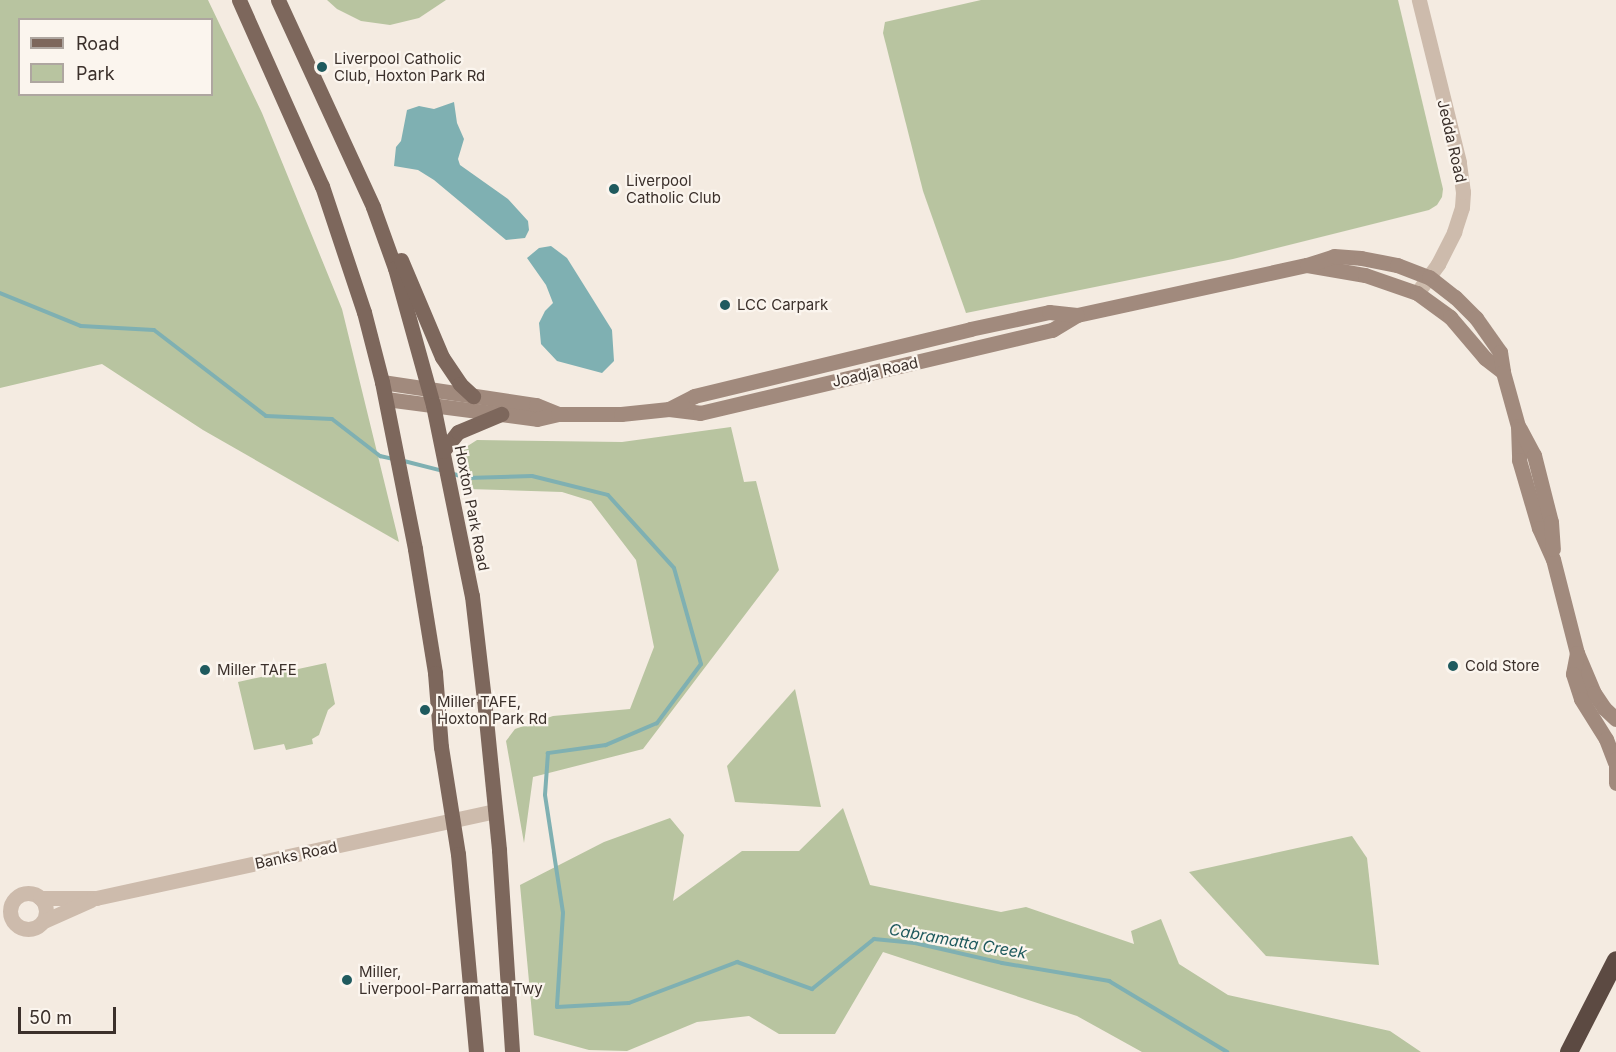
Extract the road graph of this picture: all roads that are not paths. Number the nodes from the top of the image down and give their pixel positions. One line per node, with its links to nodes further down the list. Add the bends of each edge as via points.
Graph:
1 (239, 0): 9 (main road, via 322,186 364,312)
2 (278, 0): 4 (main road, Hoxton Park Road)
3 (1419, 0): 6 (street, Jedda Road, via 1463,192 1455,232)
4 (373, 207): 10 (main road, Hoxton Park Road, via 395,268); 11 (main road, via 406,271 441,357)
5 (1307, 265): 6 (main road, Joadja Road, via 1334,256 1361,258); 7 (main road, Joadja Road, via 1365,275); 15 (main road, Joadja Road, via 1077,315 1052,330 700,413 669,409)
6 (1429, 277): 7 (street, Jedda Road); 8 (main road, via 1455,297 1490,337 1500,352)
7 (1417, 293): 8 (main road, via 1450,317 1485,358)
8 (1503, 372): 17 (main road, via 1518,426 1534,455 1551,522 1553,559)
9 (382, 382): 10 (main road, Joadja Road); 12 (main road)
10 (429, 389): 11 (main road, Joadja Road); 13 (main road, Hoxton Park Road)
11 (472, 396): 15 (main road, Joadja Road, via 536,405)
12 (386, 399): 13 (main road, Joadja Road); 22 (main road, via 435,673 441,747)
13 (433, 405): 14 (main road, Joadja Road); 16 (main road, Hoxton Park Road)
14 (501, 414): 15 (main road, Joadja Road, via 537,419); 16 (main road, via 458,432)
15 (558, 414)
16 (444, 446): 21 (main road, Hoxton Park Road, via 450,496 472,596)
17 (1577, 653): 18 (main road, via 1594,693); 19 (main road, via 1574,674 1581,699)
18 (1616, 719)
19 (1616, 761): 20 (main road)
20 (1616, 783)
21 (495, 811): 22 (street, Banks Road); 30 (main road, Hoxton Park Road)
22 (453, 818): 24 (street, Banks Road); 29 (main road)
23 (40, 898): 24 (street, Banks Road); 25 (street, via 30,892 21,894); 26 (street, via 46,910)
24 (96, 898): 26 (street, Banks Road)
25 (5, 912): 27 (street, via 10,916)
26 (44, 921): 27 (street, via 30,930)
27 (7, 923)
28 (1616, 960): 31 (highway)
29 (476, 1052)
30 (512, 1052)
31 (1569, 1052)

